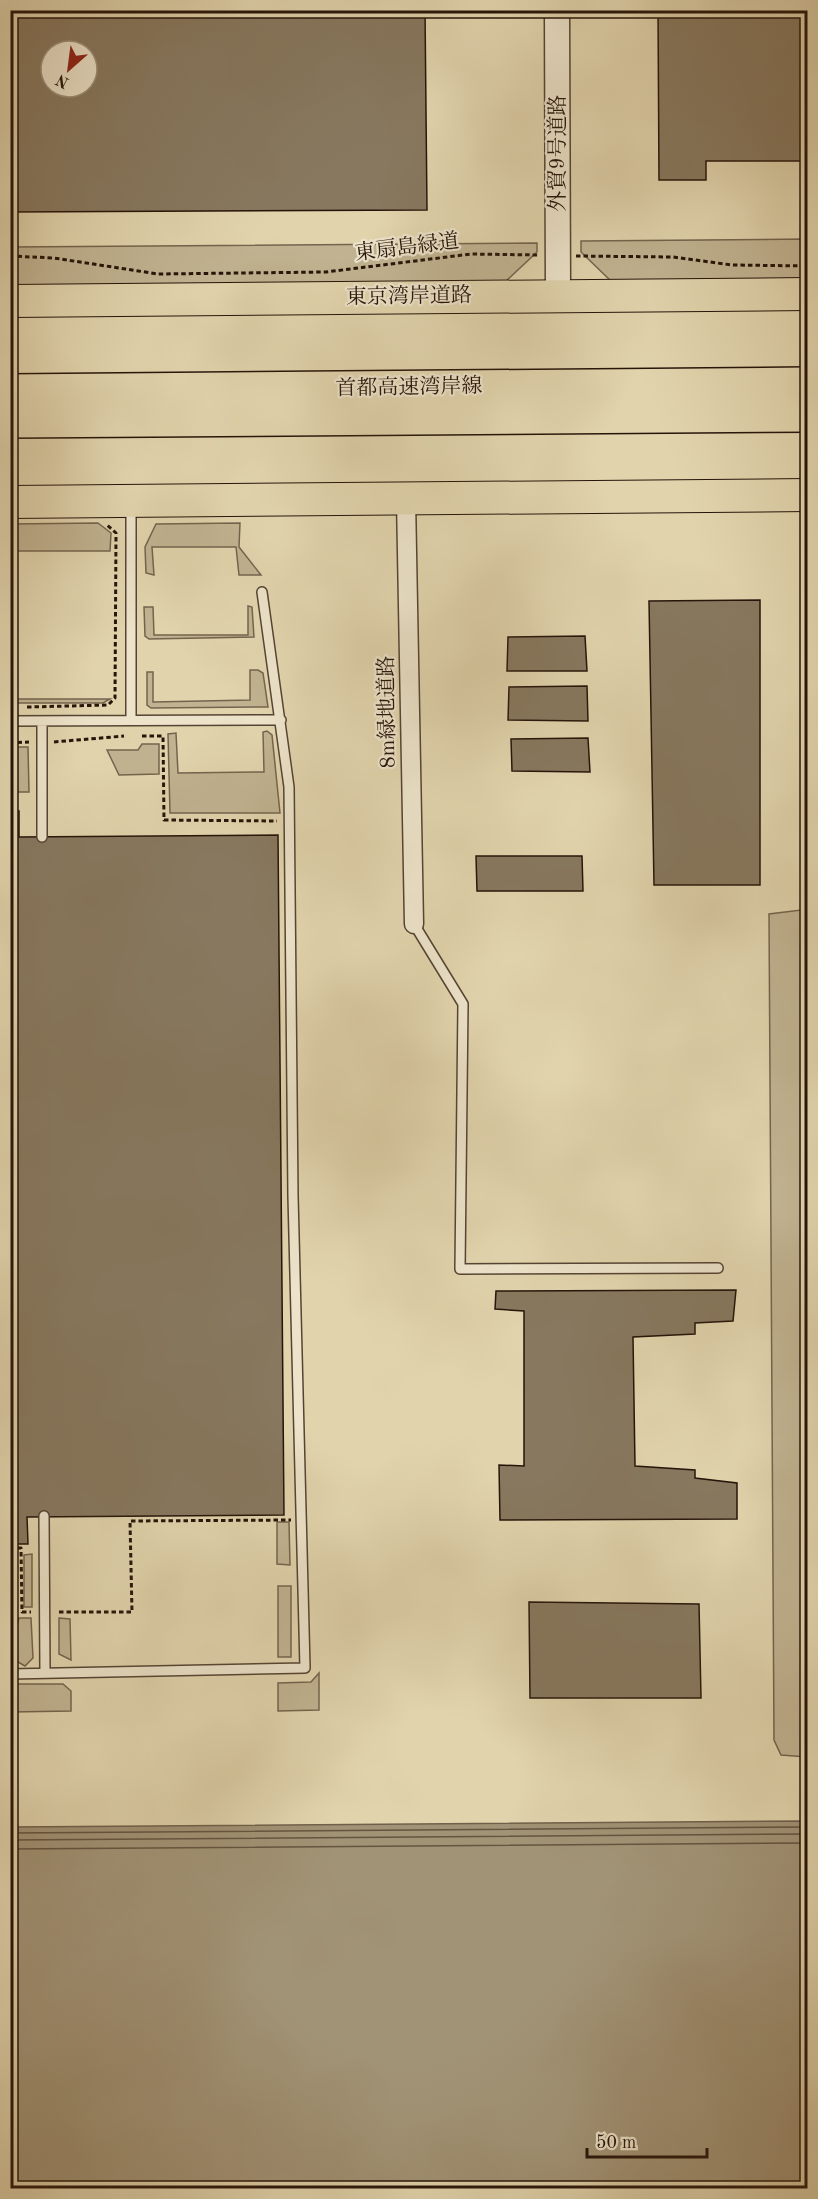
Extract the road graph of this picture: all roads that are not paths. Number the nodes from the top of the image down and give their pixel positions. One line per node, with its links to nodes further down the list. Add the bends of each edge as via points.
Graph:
1 (557, 10): 3 (street, 外貿9号道路)
2 (807, 294): 3 (highway, 東京湾岸道路)
3 (558, 295): 4 (highway, 東京湾岸道路)
4 (10, 301)
5 (807, 384): 6 (highway, 首都高速湾岸線)
6 (10, 392)
7 (807, 415): 8 (highway, 首都高速湾岸線)
8 (10, 421)
9 (807, 495): 10 (highway)
10 (406, 499): 11 (highway); 19 (street, 8m緑地道路)
11 (131, 501): 12 (highway); 14 (lane)
12 (10, 502)
13 (262, 592): 15 (lane)
14 (131, 720): 15 (lane); 17 (lane)
15 (281, 720): 22 (lane, via 289,787 304,1668)
16 (10, 721): 17 (lane)
17 (42, 721): 18 (lane)
18 (42, 837)
19 (414, 924): 20 (lane, via 463,1004 460,1269)
20 (718, 1268)
21 (44, 1516): 22 (lane)
22 (45, 1673): 23 (lane)
23 (10, 1674)

